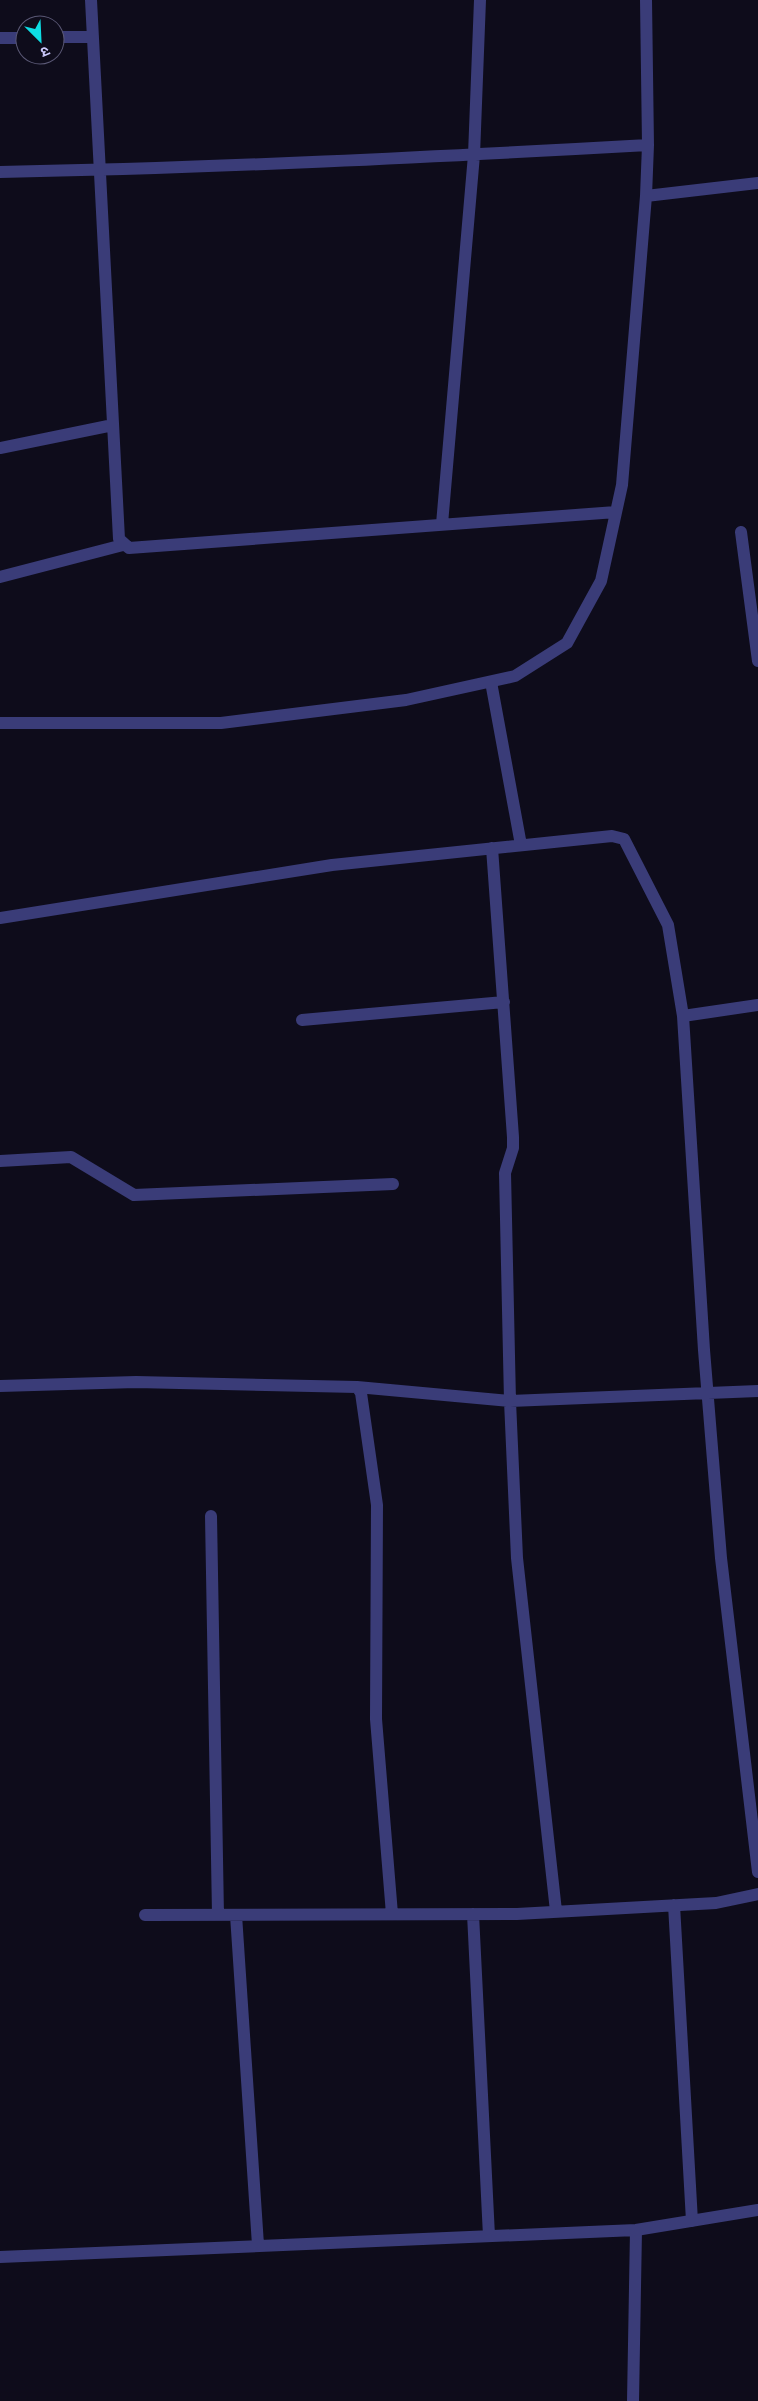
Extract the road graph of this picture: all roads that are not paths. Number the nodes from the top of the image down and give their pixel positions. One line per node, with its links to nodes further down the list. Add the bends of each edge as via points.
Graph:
1 (91, 0): 4 (street)
2 (480, 0): 9 (street)
3 (646, 0): 8 (street)
4 (93, 36): 5 (street); 10 (street)
5 (65, 37)
6 (0, 38): 7 (street)
7 (15, 38)
8 (648, 145): 9 (street); 13 (street)
9 (474, 155): 10 (street); 17 (street)
10 (100, 170): 11 (street); 14 (street)
11 (0, 172)
12 (758, 183): 13 (street)
13 (646, 196): 16 (street, via 622,485)
14 (113, 425): 15 (street); 19 (street, via 119,539)
15 (0, 448)
16 (616, 512): 17 (street); 22 (street, via 601,581 567,644 514,676)
17 (442, 524): 19 (street, via 129,548)
18 (741, 532): 21 (street)
19 (123, 545): 20 (street)
20 (0, 577)
21 (758, 661)
22 (491, 682): 23 (street, via 406,700 221,723); 24 (street)
23 (0, 723)
24 (521, 845): 25 (street); 29 (street, via 612,836 624,839 668,925)
25 (492, 848): 26 (street, via 332,865); 27 (street)
26 (0, 918)
27 (504, 1002): 30 (street); 37 (street, via 513,1136 513,1148 505,1173)
28 (758, 1005): 29 (street)
29 (683, 1016): 36 (street)
30 (302, 1020)
31 (0, 1161): 32 (street, via 71,1157 134,1195)
32 (393, 1184)
33 (0, 1386): 34 (street, via 136,1382)
34 (357, 1387): 37 (street); 43 (street, via 361,1393 377,1505 376,1719)
35 (758, 1391): 36 (street)
36 (707, 1394): 37 (street); 39 (street, via 721,1558)
37 (510, 1401): 42 (street, via 518,1558)
38 (211, 1516): 46 (street)
39 (758, 1872)
40 (758, 1894): 41 (street)
41 (674, 1905): 42 (street); 49 (street)
42 (556, 1911): 44 (street)
43 (392, 1914): 44 (street); 47 (street)
44 (473, 1914): 51 (street)
45 (145, 1915): 46 (street)
46 (218, 1915): 47 (street)
47 (236, 1915): 52 (street)
48 (758, 2210): 49 (street)
49 (692, 2221): 50 (street)
50 (636, 2230): 51 (street); 54 (street)
51 (489, 2236): 52 (street)
52 (258, 2245): 53 (street)
53 (0, 2257)
54 (633, 2401)

